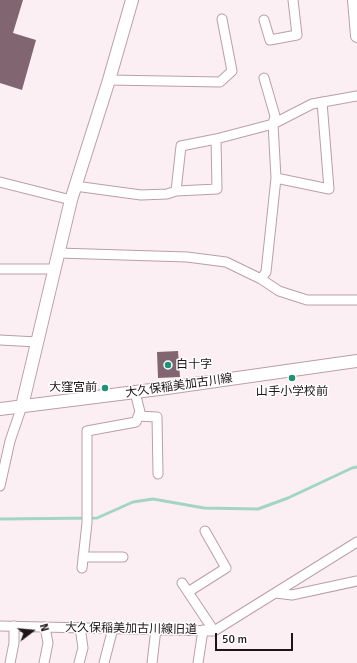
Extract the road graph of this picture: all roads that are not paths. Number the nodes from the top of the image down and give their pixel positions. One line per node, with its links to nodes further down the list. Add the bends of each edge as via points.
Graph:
1 (132, 0): 8 (street)
2 (293, 0): 5 (street, via 297,35 270,40)
3 (354, 0): 6 (street)
4 (222, 19): 8 (street, via 232,71 220,82)
5 (264, 20)
6 (357, 36)
7 (264, 78): 11 (street, via 275,116)
8 (109, 80): 15 (street)
9 (357, 96): 10 (street)
10 (322, 102): 11 (street, via 312,104); 13 (street, via 329,189)
11 (273, 124): 12 (street); 13 (street)
12 (216, 139): 16 (street, via 181,146); 16 (street, via 217,189)
13 (276, 178): 21 (street, via 266,272)
14 (0, 182): 17 (street)
15 (75, 186): 16 (street, via 142,195); 17 (street)
16 (176, 191)
17 (71, 200): 18 (street)
18 (58, 253): 20 (street); 21 (street, via 186,257 226,262)
19 (0, 269): 20 (street)
20 (54, 269): 24 (street)
21 (261, 279): 22 (street, via 280,290 307,300)
22 (357, 300)
23 (0, 340): 24 (street)
24 (37, 342): 27 (street)
25 (357, 361): 26 (street, 大久保稲美加古川線)
26 (135, 392): 27 (street, 大久保稲美加古川線); 29 (street, via 140,412)
27 (22, 406): 28 (street, 大久保稲美加古川線); 31 (street, via 10,441)
28 (0, 409)
29 (138, 416): 30 (street, via 157,417); 34 (street, via 136,422 87,431 87,518)
30 (158, 474)
31 (0, 486)
32 (206, 531): 39 (street, via 226,568)
33 (357, 542): 40 (street, 大久保稲美加古川線旧道)
34 (83, 557): 35 (street); 36 (street)
35 (123, 557)
36 (82, 568)
37 (357, 581): 40 (street, via 292,595)
38 (182, 583): 39 (street)
39 (188, 592): 48 (street)
40 (276, 593): 48 (street, 大久保稲美加古川線旧道)
41 (0, 626): 42 (street, 大久保稲美加古川線旧道)
42 (14, 626): 43 (street, 大久保稲美加古川線旧道); 49 (street)
43 (45, 626): 44 (street, 大久保稲美加古川線旧道); 50 (street, via 48,643)
44 (80, 627): 45 (street, 大久保稲美加古川線旧道); 51 (street, via 82,648)
45 (112, 628): 46 (street, 大久保稲美加古川線旧道); 52 (street)
46 (156, 629): 47 (street, 大久保稲美加古川線旧道); 53 (street)
47 (202, 630): 48 (street, 大久保稲美加古川線旧道); 54 (street)
48 (214, 630)
49 (10, 663)
50 (44, 663)
51 (79, 663)
52 (104, 663)
53 (152, 663)
54 (198, 663)

